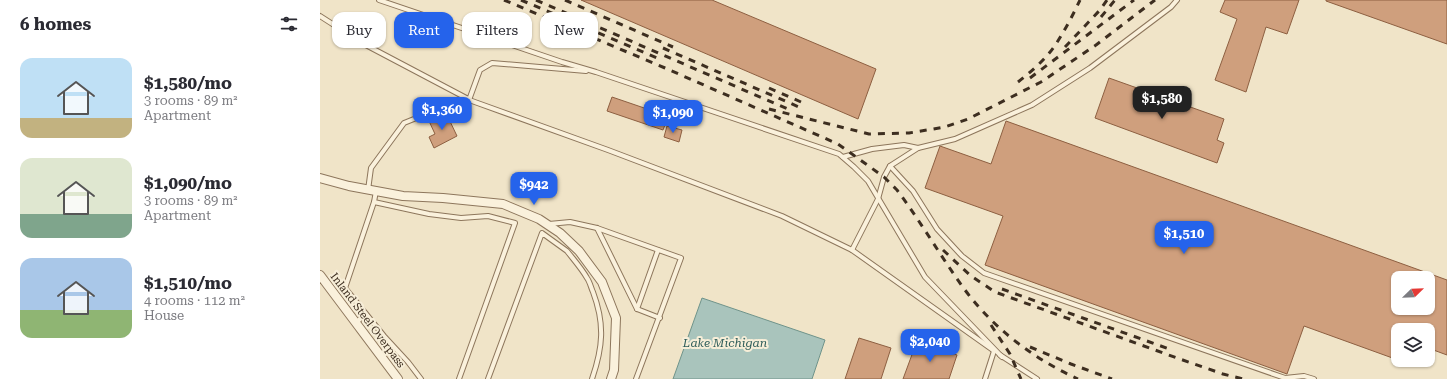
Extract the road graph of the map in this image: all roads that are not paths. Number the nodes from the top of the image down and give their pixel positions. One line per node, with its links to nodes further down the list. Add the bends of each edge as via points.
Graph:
1 (379, 0): 4 (lane)
2 (1177, 0): 6 (lane, via 1090,68 1032,104 955,139)
3 (320, 16): 5 (lane, via 362,43)
4 (596, 72): 5 (lane, via 492,63 480,70); 7 (lane)
5 (467, 99): 10 (lane, via 404,123 371,168); 16 (lane, via 782,216)
6 (918, 148): 7 (lane, via 904,145 872,149); 8 (lane)
7 (842, 157): 11 (lane, via 868,181)
8 (890, 166): 11 (lane); 33 (lane, via 913,191 937,229 962,256 984,273 1285,378 1304,376)
9 (320, 178): 10 (street)
10 (372, 190): 12 (lane); 13 (street, via 403,196 503,204)
11 (878, 199): 16 (lane); 23 (lane, via 925,277)
12 (374, 202): 19 (lane, via 345,288); 26 (lane, via 461,218 488,216 515,224)
13 (547, 224): 14 (lane, via 570,222); 29 (street, via 580,251 602,282 616,318 614,370)
14 (597, 228): 15 (lane); 18 (lane)
15 (658, 250): 18 (lane); 20 (lane, via 681,258)
16 (852, 250): 22 (lane)
17 (320, 275): 21 (street, Inland Steel Overpass)
18 (637, 309): 20 (lane)
19 (365, 314): 21 (lane); 25 (lane)
20 (660, 318): 30 (lane)
21 (356, 324): 24 (street, Inland Steel Overpass)
22 (994, 352): 23 (lane); 31 (lane)
23 (1002, 357): 32 (lane)
24 (398, 379)
25 (421, 379)
26 (459, 379)
27 (488, 379): 28 (lane, via 542,233 567,251 587,278 598,306 602,329 599,358)
28 (592, 379)
29 (611, 379)
30 (636, 379)
31 (985, 379)
32 (1037, 379)
33 (1314, 379)

